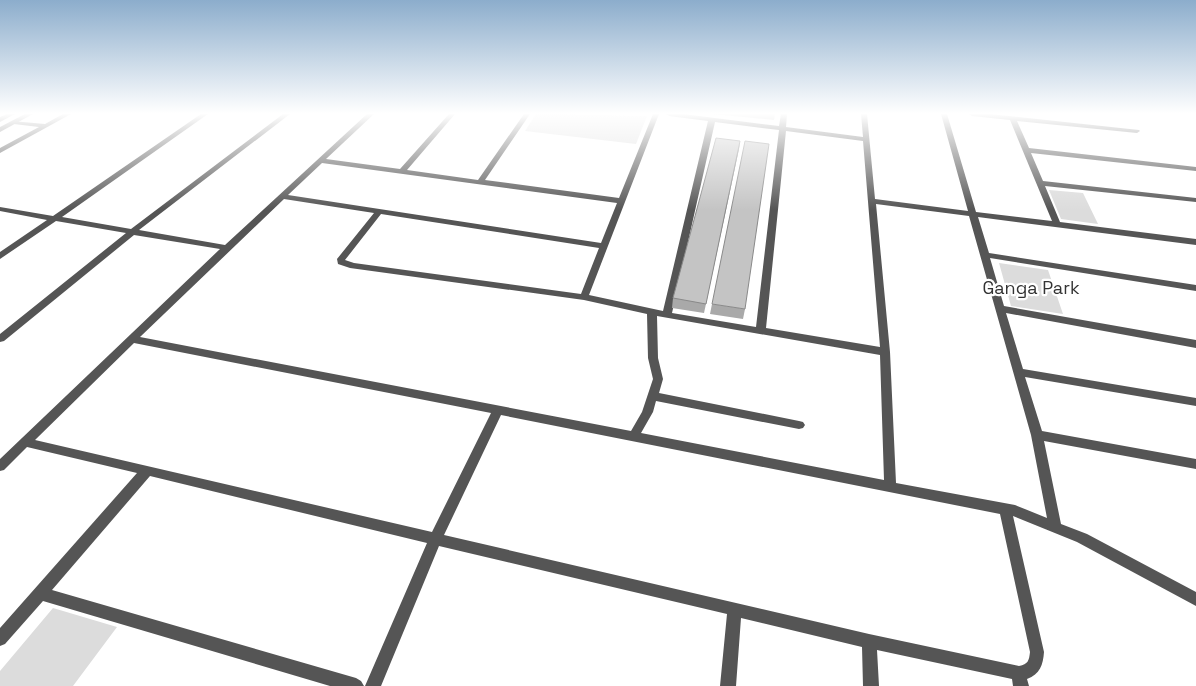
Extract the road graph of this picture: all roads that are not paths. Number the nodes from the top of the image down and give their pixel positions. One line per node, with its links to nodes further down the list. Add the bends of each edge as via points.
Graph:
1 (159, 146): 25 (street)
2 (245, 146): 27 (street)
3 (338, 146): 13 (street)
4 (424, 146): 15 (street)
5 (505, 146): 16 (street)
6 (643, 146): 20 (street)
7 (706, 146): 37 (street)
8 (780, 146): 38 (street)
9 (866, 146): 21 (street)
10 (953, 146): 24 (street)
11 (1025, 146): 12 (street)
12 (1027, 150): 14 (street); 17 (street)
13 (322, 161): 15 (street); 18 (street)
14 (1196, 169)
15 (402, 171): 16 (street)
16 (480, 182): 20 (street)
17 (1039, 182): 19 (street); 26 (street)
18 (283, 197): 23 (street); 30 (street)
19 (1196, 200)
20 (622, 201): 29 (street)
21 (873, 201): 24 (street); 42 (street)
22 (0, 208): 25 (street)
23 (379, 212): 29 (street); 34 (street, via 340,262)
24 (972, 214): 26 (street); 32 (street)
25 (54, 218): 27 (street); 31 (street)
26 (1057, 224): 28 (street)
27 (132, 232): 30 (street); 39 (street)
28 (1196, 242)
29 (604, 246): 34 (street)
30 (226, 248): 40 (street)
31 (0, 256)
32 (985, 256): 33 (street); 35 (street)
33 (1196, 288)
34 (584, 297): 36 (street)
35 (1001, 309): 41 (street); 43 (street)
36 (652, 312): 37 (street); 44 (street, via 653,358 658,379)
37 (667, 314): 38 (street)
38 (761, 330): 42 (street)
39 (0, 339)
40 (132, 339): 46 (street); 50 (street)
41 (1196, 344)
42 (885, 352): 54 (street)
43 (1019, 372): 45 (street); 48 (street)
44 (653, 396): 47 (street); 49 (street)
45 (1196, 402)
46 (498, 410): 49 (street); 57 (street)
47 (799, 425)
48 (1037, 435): 51 (street); 56 (street)
49 (634, 436): 54 (street)
50 (25, 442): 52 (street); 53 (street)
51 (1196, 464)
52 (0, 466)
53 (146, 472): 57 (street); 58 (street)
54 (890, 486): 55 (street)
55 (1005, 510): 56 (street); 63 (street, via 1037,652 1036,664)
56 (1055, 526): 59 (street)
57 (436, 538): 60 (street); 65 (street)
58 (40, 593): 61 (street); 64 (street)
59 (1196, 599)
60 (735, 609): 62 (street); 66 (street)
61 (0, 639)
62 (869, 641): 63 (street); 67 (street)
63 (1020, 680)
64 (356, 686)
65 (373, 686)
66 (728, 686)
67 (871, 686)

